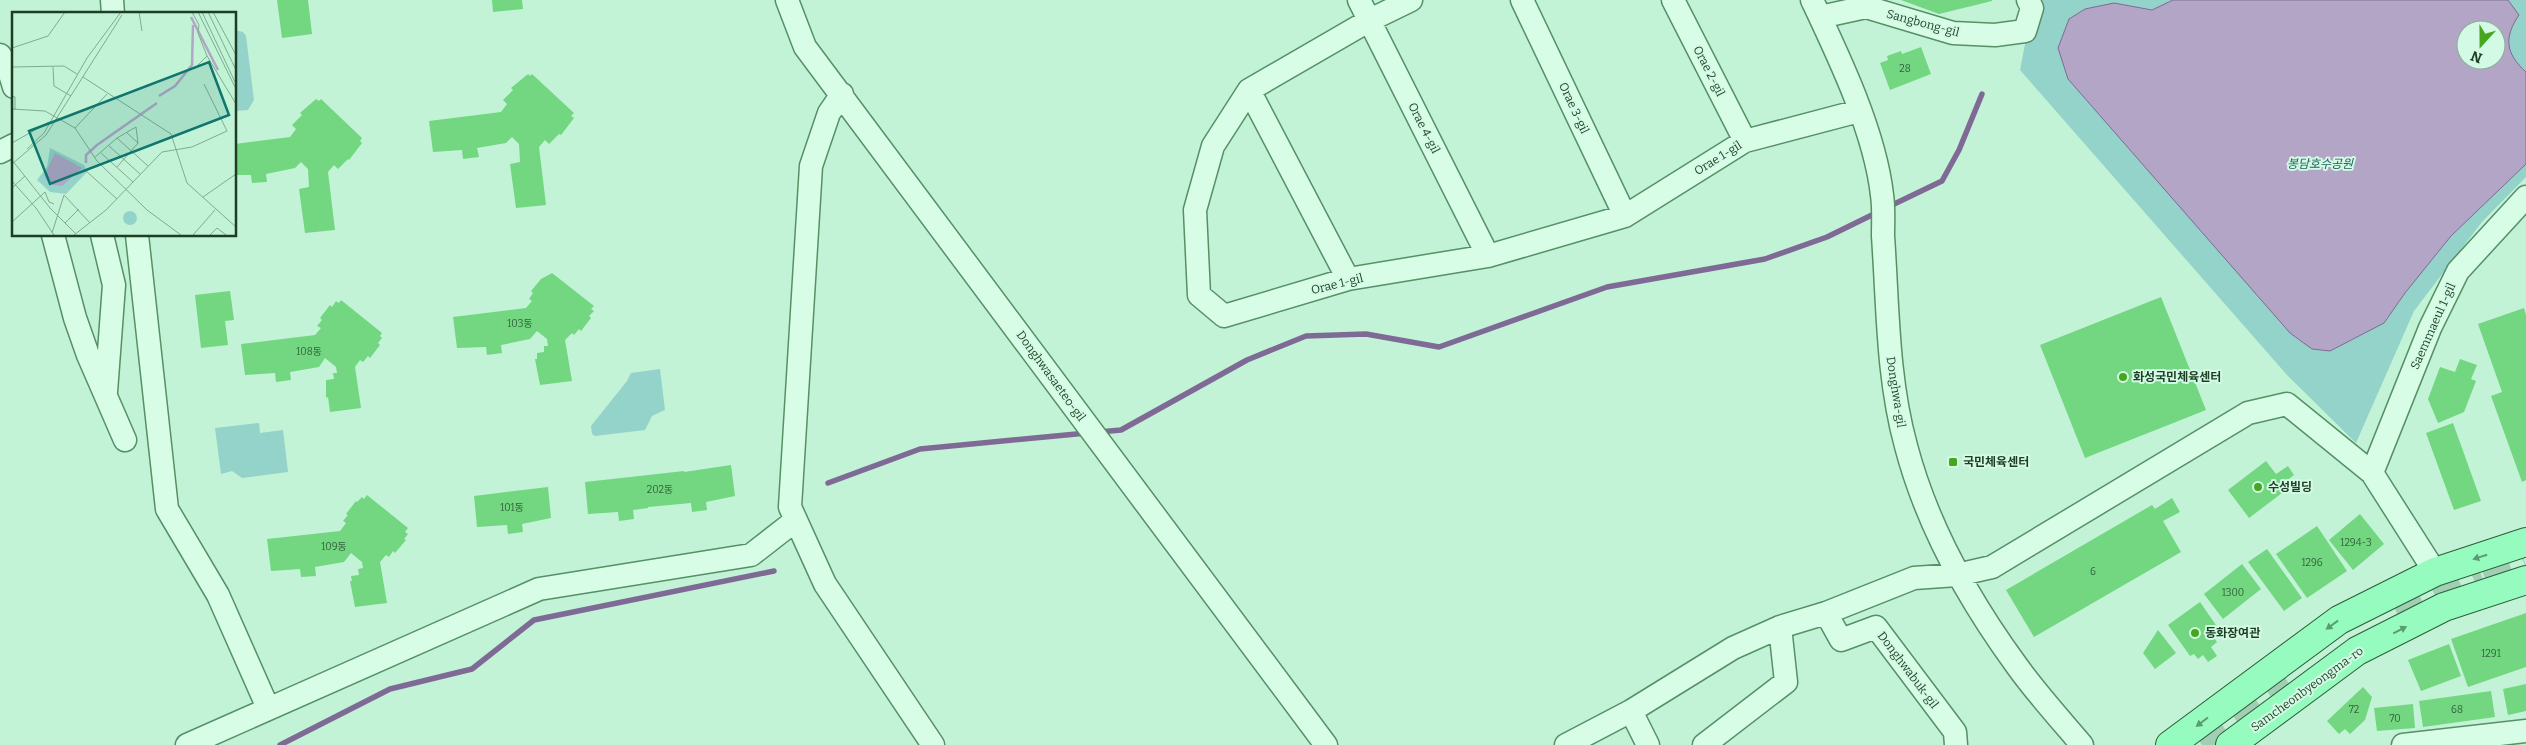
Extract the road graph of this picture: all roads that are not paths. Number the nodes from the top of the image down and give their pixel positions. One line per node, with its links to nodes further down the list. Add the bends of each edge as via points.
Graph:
1 (787, 0): 12 (street, Donghwasaeteo-gil, via 806,47)
2 (1359, 0): 8 (street, Orae 4-gil)
3 (1411, 0): 8 (street, Orae 1-gil)
4 (1522, 0): 18 (street, Orae 3-gil)
5 (1673, 0): 14 (street, Orae 2-gil)
6 (2028, 0): 7 (street, Sangbong-gil, via 2032,8 2025,31 1995,35 1953,33 1866,7)
7 (1816, 9): 13 (street, Donghwa-gil)
8 (1370, 20): 11 (street, Orae 1-gil); 22 (street, Orae 4-gil)
9 (0, 54): 10 (street)
10 (12, 81)
11 (1248, 90): 23 (street); 23 (street, Orae 1-gil, via 1213,146 1195,210 1199,295 1224,316)
12 (842, 94): 27 (street, via 829,113 811,166 790,507); 39 (street, Donghwasaeteo-gil)
13 (1859, 111): 14 (street, Orae 1-gil); 30 (street, Donghwa-gil, via 1874,156 1882,195 1887,330 1894,391 1905,444 1918,487)
14 (1745, 142): 18 (street, Orae 1-gil)
15 (12, 146): 16 (street)
16 (0, 152)
17 (2526, 197): 26 (street, Saemmaeul 1-gil, via 2458,271 2430,328)
18 (1625, 216): 22 (street, Orae 1-gil)
19 (53, 236): 24 (street, via 75,318)
20 (102, 236): 24 (street, via 114,285)
21 (137, 236): 34 (street, via 167,509 218,595)
22 (1488, 256): 23 (street, Orae 1-gil)
23 (1348, 279)
24 (106, 396): 25 (street)
25 (125, 440)
26 (2372, 473): 29 (street); 30 (street, via 2287,404 2248,413 1992,567)
27 (796, 520): 34 (street, via 750,555 539,589); 38 (street, via 825,584)
28 (2526, 542): 29 (main road, one-way to 29)
29 (2435, 572): 45 (main road, one-way to 45, via 2339,620)
30 (1957, 575): 32 (street, via 1914,578); 44 (street, Donghwa-gil, via 2017,666)
31 (2526, 580): 46 (main road, Samcheonbyeongma-ro, one-way to 31, via 2358,651 2444,607)
32 (1826, 613): 33 (street); 43 (street, Donghwabuk-gil, via 1841,640 1876,627 1955,732)
33 (1780, 627): 35 (street, via 1733,648); 42 (street, via 1786,682)
34 (268, 708): 37 (street)
35 (1631, 711): 40 (street); 41 (street)
36 (2526, 731): 47 (street)
37 (187, 745)
38 (933, 745)
39 (1326, 745)
40 (1566, 745)
41 (1648, 745)
42 (1704, 745)
43 (1956, 745)
44 (2082, 745)
45 (2170, 745)
46 (2230, 745)
47 (2404, 745)

